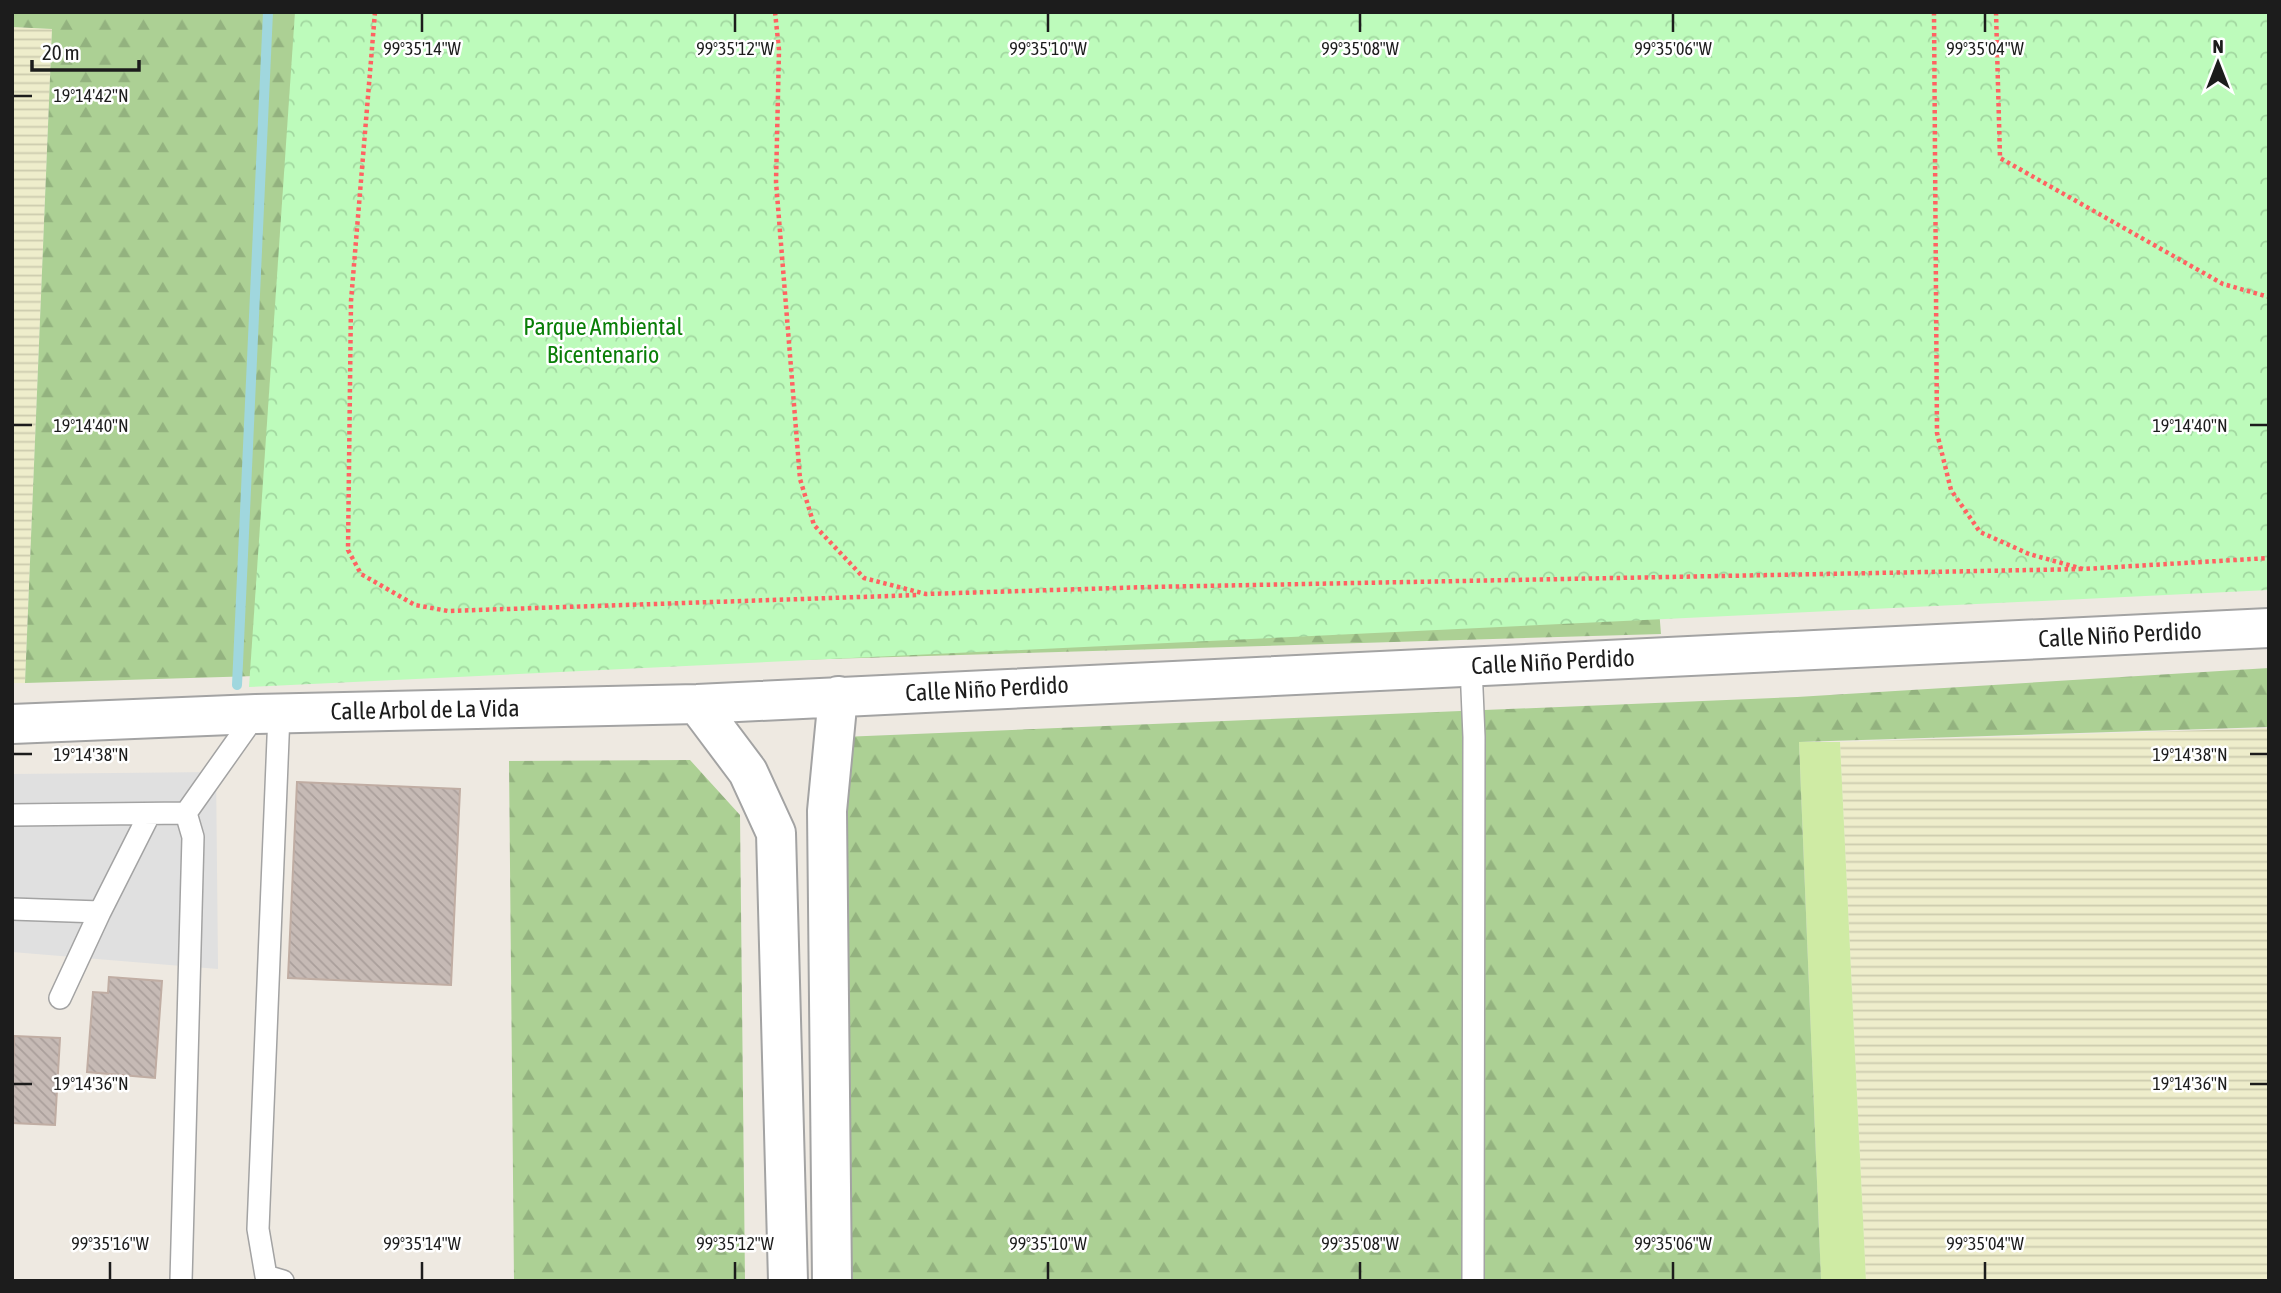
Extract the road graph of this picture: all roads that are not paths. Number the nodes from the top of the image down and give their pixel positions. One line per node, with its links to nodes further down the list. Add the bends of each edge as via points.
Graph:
1 (2269, 628): 2 (street, Calle Niño Perdido)
2 (1471, 666): 3 (street, Calle Niño Perdido); 17 (lane)
3 (838, 696): 4 (street, Calle Arbol de La Vida); 16 (street, via 827,811)
4 (696, 704): 5 (street, Calle Arbol de La Vida); 15 (street, via 748,772 776,833)
5 (267, 714): 6 (street, Calle Arbol de La Vida); 7 (lane); 14 (lane, via 258,1229 266,1276)
6 (12, 724)
7 (186, 813): 9 (lane); 13 (lane, via 192,837)
8 (12, 815): 9 (lane)
9 (149, 815): 11 (lane)
10 (12, 909): 11 (lane)
11 (100, 912): 12 (lane)
12 (60, 998)
13 (181, 1281)
14 (283, 1281)
15 (788, 1281)
16 (832, 1281)
17 (1473, 1281)

